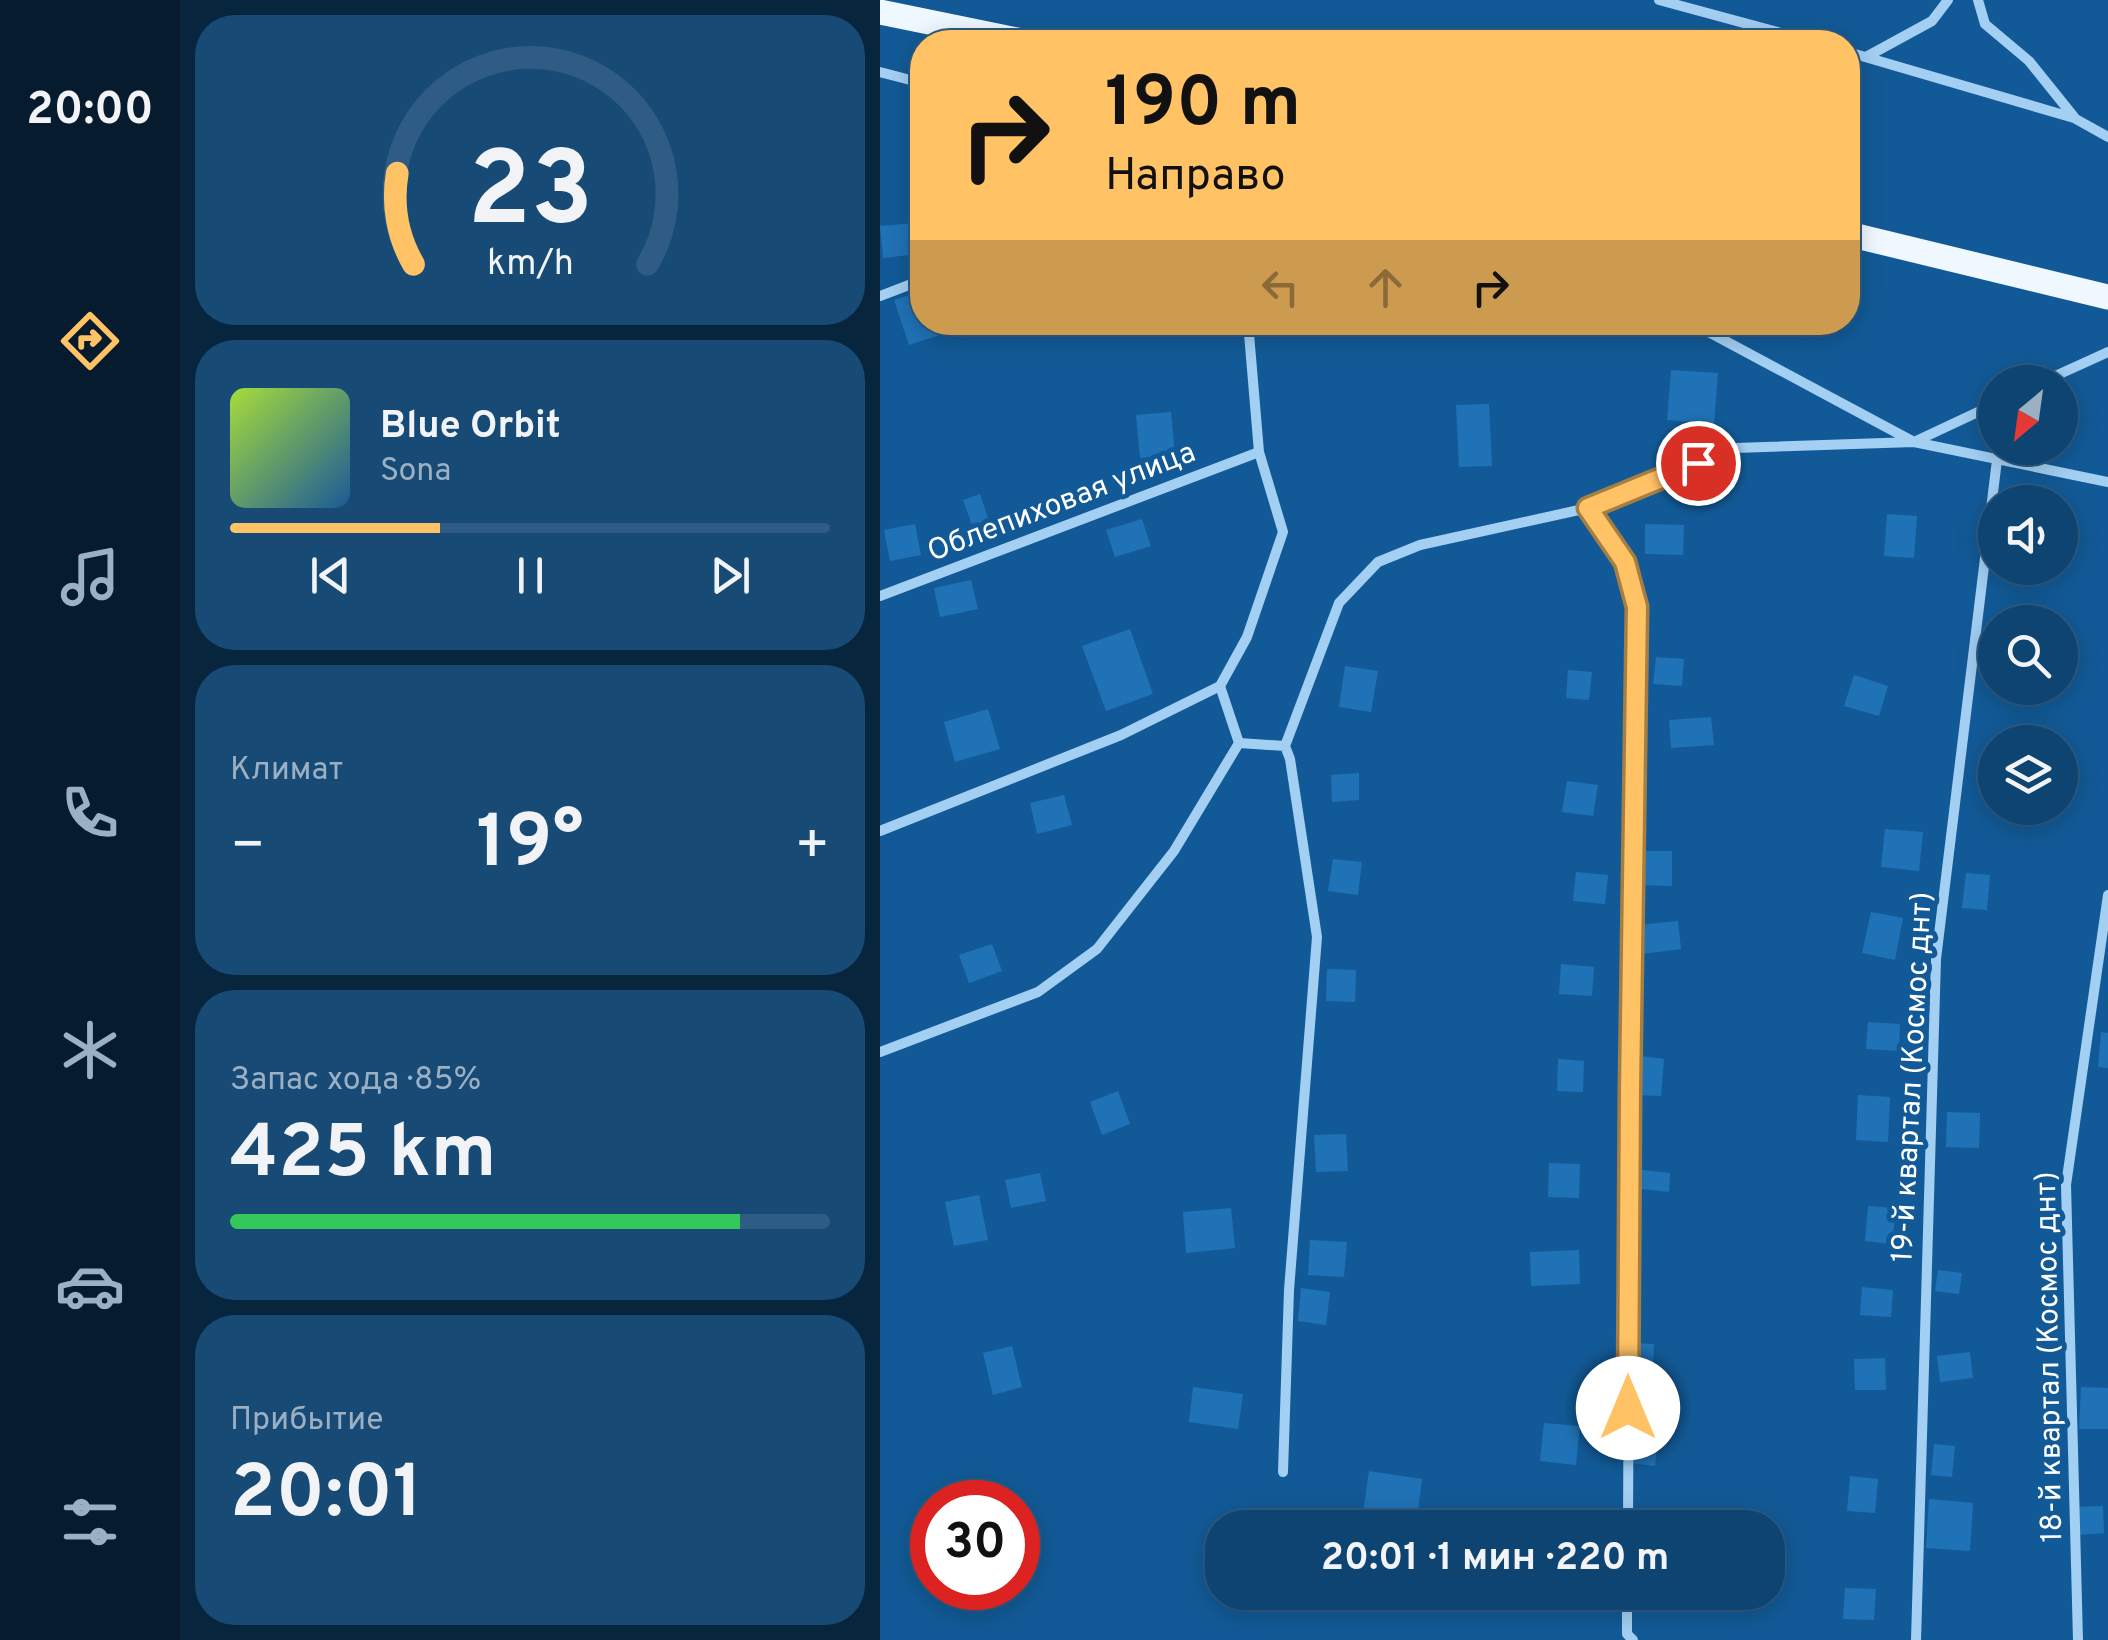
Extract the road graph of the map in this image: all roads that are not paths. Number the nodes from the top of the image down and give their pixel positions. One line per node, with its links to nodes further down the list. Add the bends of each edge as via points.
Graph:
1 (1660, 0): 6 (street)
2 (1948, 0): 8 (street, via 1932,21)
3 (1978, 0): 11 (street, via 1984,24 2029,61)
4 (880, 12): 5 (main road)
5 (968, 30)
6 (1770, 30)
7 (1860, 55): 8 (street)
8 (1866, 57): 11 (street)
9 (880, 72): 10 (street)
10 (910, 81)
11 (2074, 118): 12 (street)
12 (2108, 138)
13 (1860, 237): 16 (main road)
14 (910, 285): 15 (street)
15 (880, 296)
16 (2108, 297)
17 (1249, 335): 23 (street)
18 (1714, 335): 22 (street)
19 (2108, 352): 20 (street)
20 (2078, 366)
21 (1978, 412): 22 (street)
22 (1914, 442): 24 (street); 28 (street, via 1735,448)
23 (1259, 452): 29 (street, Облепиховая улица); 30 (street, via 1284,532 1247,638)
24 (1978, 456)
25 (1996, 465): 40 (street, 19-й квартал (Космос днт), via 1936,959)
26 (2022, 465): 27 (street)
27 (2108, 482)
28 (1588, 508): 32 (street, via 1420,545 1378,562 1339,603); 37 (street, via 1625,562 1637,607)
29 (880, 596)
30 (1220, 686): 31 (street); 33 (street, via 1121,735)
31 (1239, 743): 32 (street); 35 (street, via 1174,851 1096,949 1038,992)
32 (1284, 746): 36 (street, via 1317,937 1289,1290)
33 (880, 831)
34 (2108, 895): 41 (street, 18-й квартал (Космос днт), via 2066,1185)
35 (880, 1052)
36 (1283, 1472)
37 (1628, 1510)
38 (1628, 1610): 39 (street)
39 (1630, 1637)
40 (1916, 1640)
41 (2078, 1640)

